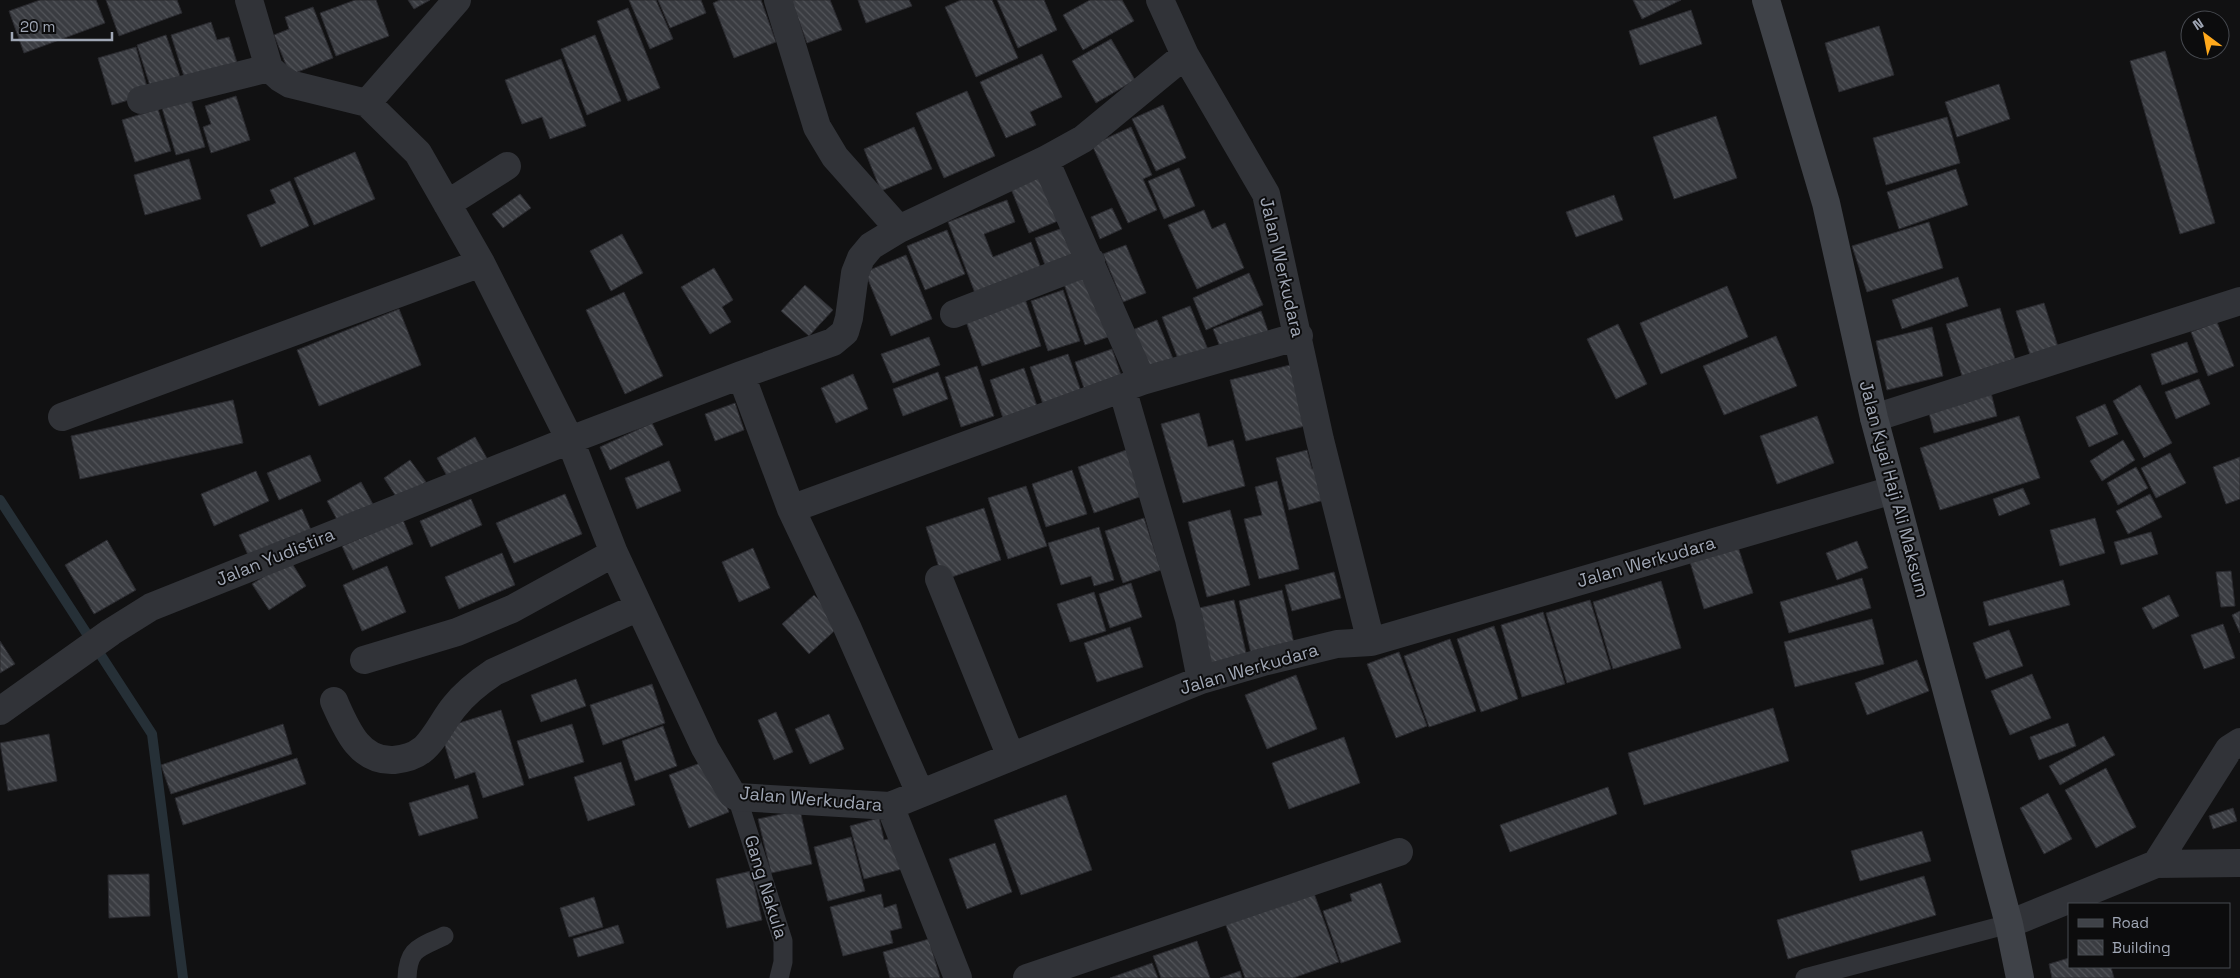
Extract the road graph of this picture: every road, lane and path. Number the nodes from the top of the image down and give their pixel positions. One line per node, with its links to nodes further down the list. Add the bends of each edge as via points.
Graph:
1 (250, 0): 7 (street)
2 (457, 0): 9 (street)
3 (778, 0): 13 (street, via 817,128 835,156)
4 (1160, 0): 6 (street, Jalan Werkudara)
5 (1766, 0): 22 (street, Jalan Kyai Haji Ali Maksum, via 1826,204)
6 (1184, 55): 10 (street, Jalan Yudistira, via 1083,139); 18 (street, Jalan Werkudara, via 1266,194)
7 (269, 68): 8 (street); 9 (street, via 290,84)
8 (140, 100)
9 (367, 104): 12 (street, Jalan Werkudara, via 418,153)
10 (1045, 160): 13 (street, Jalan Yudistira); 14 (street)
11 (507, 166): 12 (street)
12 (447, 204): 15 (street, Jalan Werkudara)
13 (899, 228): 19 (street, Jalan Yudistira, via 871,246 861,258 855,273 845,332 833,342)
14 (1091, 261): 17 (street); 20 (street)
15 (481, 263): 21 (street); 23 (street, Jalan Werkudara)
16 (2240, 301): 22 (street)
17 (954, 314)
18 (1299, 336): 20 (street); 29 (street, Jalan Werkudara, via 1320,440)
19 (741, 375): 23 (street, Jalan Yudistira); 25 (street)
20 (1132, 384): 25 (street); 31 (street)
21 (62, 417)
22 (1874, 418): 24 (street, Jalan Kyai Haji Ali Maksum)
23 (570, 440): 26 (street, Jalan Werkudara); 33 (street, Jalan Yudistira, via 151,607)
24 (1893, 490): 29 (street, Jalan Werkudara); 42 (street, Jalan Kyai Haji Ali Maksum)
25 (791, 509): 36 (street)
26 (614, 553): 28 (street, Jalan Werkudara); 30 (street, via 512,609 457,632)
27 (939, 578): 35 (street)
28 (640, 607): 32 (street, via 494,672 476,684 454,706 423,750 405,759 383,760 363,751 346,729); 37 (street, Jalan Werkudara, via 705,748 732,794)
29 (1370, 642): 31 (street, Jalan Werkudara, via 1337,644)
30 (364, 660)
31 (1201, 680): 35 (street, Jalan Werkudara)
32 (334, 701)
33 (0, 711)
34 (2240, 742): 41 (street, via 2229,748)
35 (1011, 757): 36 (street, Jalan Werkudara)
36 (920, 793): 38 (street, Jalan Werkudara)
37 (737, 797): 38 (street, Jalan Werkudara); 45 (lane, Gang Nakula, via 783,940)
38 (890, 806): 46 (street)
39 (1399, 852): 47 (street)
40 (2240, 863): 41 (street)
41 (2156, 864): 42 (street)
42 (2009, 924): 48 (lane); 49 (street, Jalan Kyai Haji Ali Maksum)
43 (444, 936): 44 (lane, via 417,949 408,959)
44 (407, 978)
45 (779, 978)
46 (958, 978)
47 (1027, 978)
48 (1805, 978)
49 (2020, 978)

